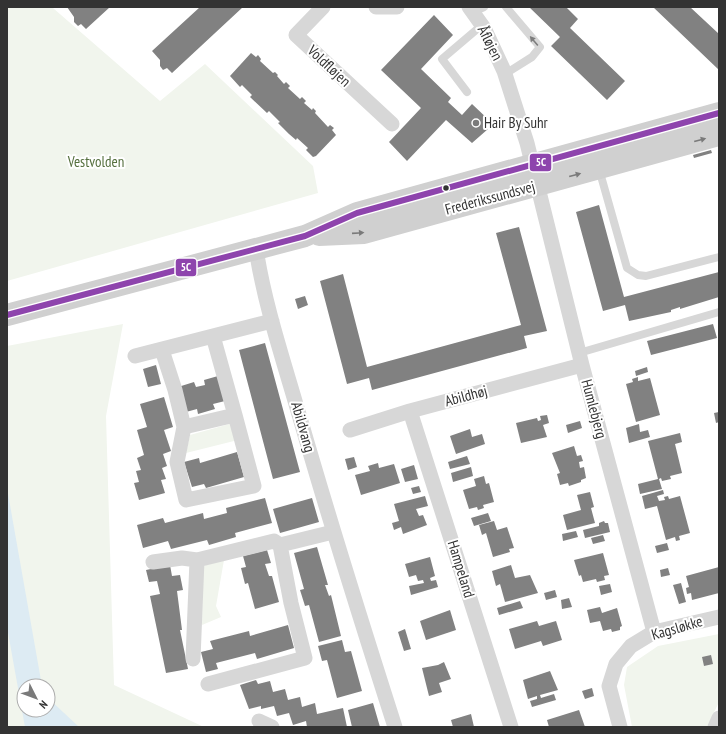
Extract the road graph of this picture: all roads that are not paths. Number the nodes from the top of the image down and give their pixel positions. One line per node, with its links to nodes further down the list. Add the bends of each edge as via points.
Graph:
1 (323, 7): 10 (street, Voldfløjen, via 296,35)
2 (376, 7): 3 (street)
3 (397, 7)
4 (506, 7): 7 (lane, Åfløjen, one-way to 4, via 532,58 540,47)
5 (475, 9): 6 (street, Åfløjen)
6 (482, 24): 7 (street, Åfløjen); 8 (lane, via 442,59)
7 (505, 74): 13 (street, Åfløjen)
8 (467, 92)
9 (719, 113): 13 (main road, Frederikssundsvej)
10 (392, 124)
11 (719, 135): 12 (main road, Frederikssundsvej, one-way to 11)
12 (599, 168): 13 (main road, Frederikssundsvej, one-way to 12); 15 (lane, via 627,268 638,275 646,276)
13 (534, 175): 14 (main road, Frederikssundsvej, via 364,233 305,236); 22 (street, Humlebjerg)
14 (256, 249): 17 (main road, Frederikssundsvej); 18 (street, Abildvang)
15 (719, 257)
16 (719, 312): 22 (lane)
17 (7, 315)
18 (272, 321): 19 (street); 27 (street, Abildvang)
19 (213, 336): 20 (street); 24 (street)
20 (162, 350): 21 (street); 25 (street)
21 (135, 356)
22 (581, 359): 23 (street, Abildhøj); 32 (street, Humlebjerg)
23 (410, 411): 26 (street, Abildhøj); 37 (street, Hampeland)
24 (235, 416): 25 (street); 25 (street, via 254,486 186,500 177,462)
25 (184, 427)
26 (350, 430)
27 (333, 532): 28 (street); 36 (street, Abildvang)
28 (280, 545): 29 (street, via 274,541); 34 (street, via 290,603 305,658)
29 (197, 560): 30 (street, via 182,558); 33 (street)
30 (153, 562)
31 (719, 617): 32 (street, Kagsløkke)
32 (654, 632): 38 (street, Kagsløkke, via 631,646 616,664 609,686)
33 (193, 659)
34 (208, 684)
35 (719, 718): 39 (street)
36 (395, 727)
37 (511, 727)
38 (620, 727)
39 (715, 727)

